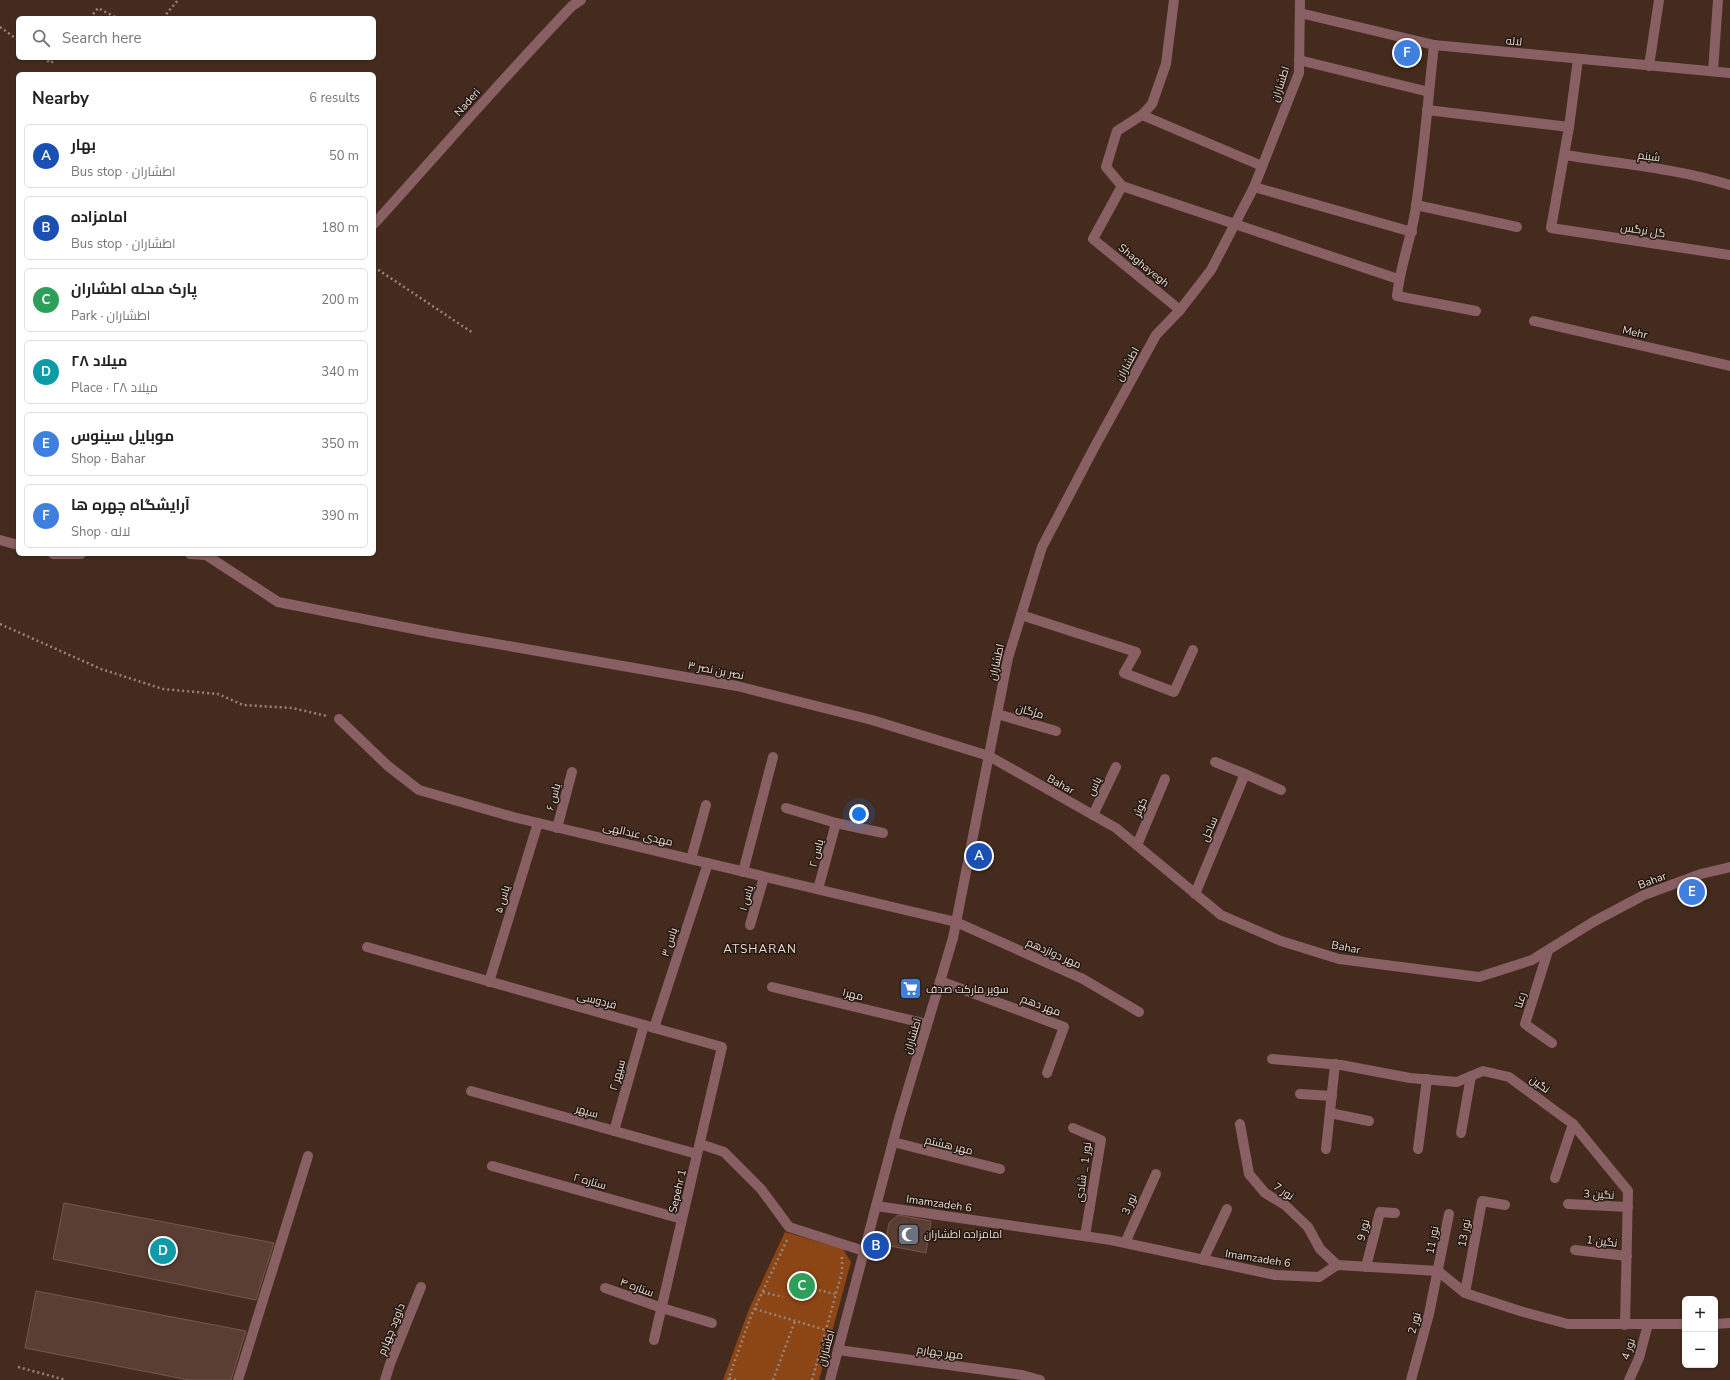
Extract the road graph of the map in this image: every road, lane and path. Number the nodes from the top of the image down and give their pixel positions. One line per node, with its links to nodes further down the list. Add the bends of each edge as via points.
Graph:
1 (178, 0): 10 (path)
2 (581, 0): 31 (street, Naderi, via 572,6 500,82)
3 (1174, 0): 23 (street, via 1166,64 1152,104)
4 (1300, 0): 7 (street, اطشاران)
5 (1660, 0): 18 (street)
6 (1718, 0): 19 (street)
7 (1300, 13): 13 (street, لاله); 17 (street, اطشاران)
8 (92, 16): 9 (path, via 98,8)
9 (113, 16)
10 (165, 16)
11 (0, 27): 12 (path)
12 (16, 39)
13 (1434, 45): 14 (street, لاله); 21 (street)
14 (1578, 59): 18 (street, لاله); 24 (street)
15 (46, 60): 16 (path, via 51,64)
16 (54, 60)
17 (1299, 60): 21 (street); 26 (street, اطشاران, via 1299,73)
18 (1649, 66): 19 (street, لاله)
19 (1713, 71): 20 (street, لاله)
20 (1730, 73)
21 (1429, 92): 22 (street)
22 (1427, 110): 24 (street); 30 (street)
23 (1142, 115): 26 (street); 28 (street, via 1118,130 1106,167)
24 (1569, 127): 25 (street)
25 (1565, 155): 27 (street, شبنم, via 1671,170); 35 (street, گل نرگس, via 1551,228)
26 (1262, 166): 29 (street, اطشاران)
27 (1730, 185)
28 (1122, 186): 32 (street); 38 (street, Shaghayegh, via 1093,239)
29 (1254, 186): 32 (street, اطشاران); 34 (street)
30 (1416, 205): 33 (street); 34 (street)
31 (376, 222)
32 (1235, 224): 37 (street); 38 (street, اطشاران, via 1211,270)
33 (1517, 227)
34 (1412, 232): 37 (street)
35 (1730, 255)
36 (376, 268): 41 (path)
37 (1398, 279): 39 (street, via 1397,296)
38 (1180, 310): 46 (street, اطشاران, via 1156,335 1042,547)
39 (1476, 311)
40 (1534, 321): 42 (street, Mehr)
41 (473, 333)
42 (1730, 366)
43 (0, 540): 44 (street)
44 (16, 544)
45 (209, 556): 52 (street, نصر بن نصر ۳, via 278,602 434,633 737,686 872,720)
46 (1021, 615): 48 (street, via 1136,652 1124,673 1174,692); 49 (street, اطشاران, via 1008,658)
47 (0, 624): 50 (path, via 101,669 163,689 218,694 243,705 292,708)
48 (1193, 650)
49 (997, 714): 51 (street, مژگان); 52 (street, اطشاران)
50 (339, 719): 63 (street, مهدی عبدالهی, via 388,766 419,790)
51 (1056, 731)
52 (988, 756): 62 (street, Bahar); 75 (street, اطشاران)
53 (773, 757): 71 (street)
54 (1214, 762): 57 (street)
55 (1116, 767): 62 (street, یاس)
56 (572, 772): 65 (street, یاس ۶)
57 (1245, 774): 59 (street); 74 (street, ساحل)
58 (1165, 779): 67 (street, کوثر)
59 (1281, 790)
60 (706, 805): 68 (street)
61 (786, 808): 64 (street)
62 (1093, 815): 67 (street, Bahar, via 1116,828)
63 (538, 823): 65 (street, مهدی عبدالهی); 80 (street, یاس ۵)
64 (836, 823): 66 (street); 73 (street, یاس ۲)
65 (557, 828): 68 (street, مهدی عبدالهی)
66 (883, 833)
67 (1137, 845): 74 (street, Bahar)
68 (691, 859): 69 (street, مهدی عبدالهی)
69 (708, 863): 71 (street, مهدی عبدالهی); 84 (street, یاس ۳)
70 (1730, 867): 78 (street, Bahar, via 1701,874 1644,895)
71 (743, 872): 72 (street, مهدی عبدالهی)
72 (764, 877): 73 (street, مهدی عبدالهی); 76 (street, یاس ۱)
73 (818, 889): 75 (street, مهدی عبدالهی)
74 (1195, 894): 78 (street, Bahar, via 1221,915 1281,941 1340,959 1479,977 1532,960)
75 (956, 922): 79 (street, اطشاران); 82 (street, مهر دوازدهم, via 1083,979)
76 (750, 925)
77 (367, 947): 80 (street, فردوسی)
78 (1548, 950): 85 (street, رعنا, via 1525,1024)
79 (940, 981): 83 (street, اطشاران); 89 (street, مهر دهم, via 1064,1027)
80 (489, 982): 84 (street, فردوسی)
81 (772, 987): 83 (street, مهر۱)
82 (1139, 1012)
83 (927, 1024): 102 (street, اطشاران)
84 (649, 1026): 86 (street, فردوسی); 100 (street, سپهر ۲)
85 (1552, 1043)
86 (722, 1047): 103 (street, Sepehr 1)
87 (1272, 1059): 88 (street, نگین)
88 (1335, 1064): 91 (street, نگین); 94 (street)
89 (1047, 1073)
90 (1471, 1076): 91 (street, نگین, via 1457,1082); 98 (street, نگین, via 1483,1071 1509,1077); 101 (street)
91 (1427, 1079): 105 (street)
92 (471, 1091): 100 (street, سپهر)
93 (1300, 1094): 94 (street)
94 (1332, 1096): 95 (street)
95 (1330, 1113): 96 (street); 104 (street)
96 (1369, 1121)
97 (1240, 1124): 128 (street, نور 7, via 1249,1174 1265,1193 1285,1205 1308,1227 1320,1249)
98 (1573, 1124): 111 (street); 115 (street, نگین, via 1628,1191)
99 (1073, 1128): 120 (street, نور 1 _ شادی, via 1101,1140)
100 (614, 1131): 106 (street, سپهر)
101 (1461, 1133)
102 (893, 1142): 109 (street, مهر هشتم); 114 (street, اطشاران)
103 (700, 1144): 106 (street, Sepehr 1); 124 (street, via 724,1152 761,1189 789,1227)
104 (1326, 1149)
105 (1418, 1149)
106 (697, 1154): 119 (street, Sepehr 1)
107 (308, 1156): 155 (street)
108 (492, 1166): 119 (street, ستاره ۲)
109 (1000, 1170)
110 (1156, 1174): 122 (street, نور 3)
111 (1555, 1178)
112 (1568, 1204): 115 (street, نگین 3)
113 (1505, 1205): 135 (street, نور 13, via 1482,1201)
114 (876, 1206): 120 (street, Imamzadeh 6); 124 (street, اطشاران)
115 (1628, 1207): 126 (street, نگین)
116 (1227, 1209): 127 (street)
117 (1395, 1213): 129 (street, نور 9, via 1380,1212)
118 (1449, 1214): 130 (street, نور 11)
119 (682, 1219): 138 (street, Sepehr 1)
120 (1085, 1236): 122 (street, Imamzadeh 6)
121 (788, 1238): 134 (path)
122 (1124, 1243): 127 (street, Imamzadeh 6)
123 (1575, 1250): 126 (street, نگین 1)
124 (864, 1251): 149 (street, اطشاران)
125 (842, 1254): 136 (path, via 842,1272)
126 (1627, 1256): 146 (street, نگین)
127 (1202, 1260): 128 (street, Imamzadeh 6, via 1275,1275 1319,1277)
128 (1337, 1265): 129 (street)
129 (1366, 1267): 130 (street)
130 (1438, 1271): 135 (street); 162 (street, نور 2)
131 (421, 1287): 156 (street, داوود چهارم)
132 (605, 1288): 138 (street, ستاره ۴)
133 (814, 1289): 136 (path)
134 (762, 1292): 137 (path); 139 (path)
135 (1465, 1293): 146 (street, via 1568,1324)
136 (836, 1294): 147 (path)
137 (783, 1298)
138 (662, 1308): 141 (street, ستاره ۴); 148 (street, Sepehr 1)
139 (755, 1309): 140 (path); 152 (path)
140 (795, 1321): 147 (path); 158 (path)
141 (712, 1323)
142 (1730, 1323): 145 (street)
143 (1648, 1324): 144 (street); 146 (street); 163 (street, نور 4, via 1639,1358)
144 (1682, 1324)
145 (1718, 1324)
146 (1625, 1325)
147 (826, 1330): 159 (path)
148 (654, 1340)
149 (838, 1350): 160 (street, اطشاران); 161 (street, مهر چهارم, via 1022,1375)
150 (18, 1367): 151 (path)
151 (50, 1376): 153 (path); 154 (path)
152 (729, 1379): 157 (path)
153 (49, 1380)
154 (66, 1380)
155 (238, 1380)
156 (385, 1380)
157 (736, 1380)
158 (773, 1380)
159 (812, 1380)
160 (830, 1380)
161 (1040, 1380)
162 (1412, 1380)
163 (1628, 1380)

